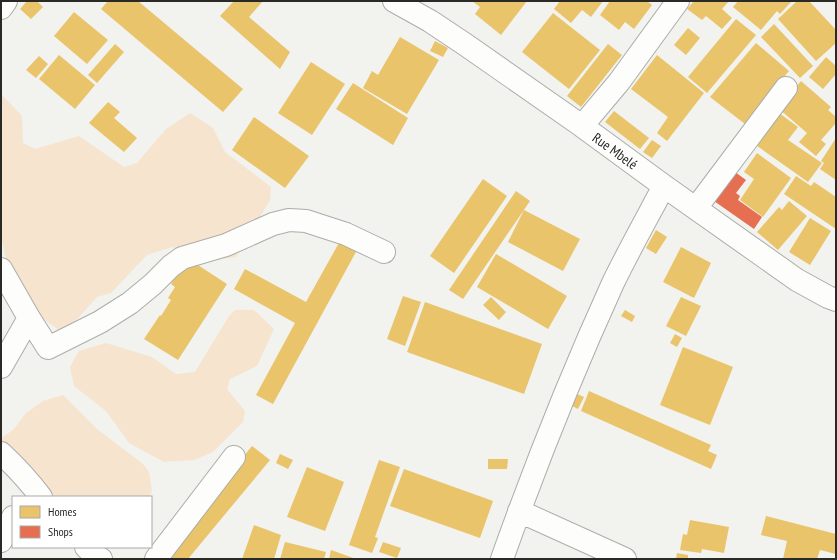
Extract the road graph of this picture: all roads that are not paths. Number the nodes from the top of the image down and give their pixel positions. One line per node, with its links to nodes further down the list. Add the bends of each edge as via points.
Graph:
1 (6, 1): 4 (street)
2 (394, 1): 6 (street, Rue Mbelé, via 430,21)
3 (678, 1): 6 (street, via 619,82)
4 (1, 8)
5 (786, 88): 8 (street)
6 (582, 126): 7 (street, Rue Mbelé)
7 (664, 186): 8 (street, Rue Mbelé); 17 (street, via 614,282 573,375)
8 (696, 208): 11 (street, Rue Mbelé, via 797,280)
9 (384, 252): 12 (street, via 346,234 306,220 289,220 273,224 226,245 182,258 130,303 100,322 48,348)
10 (1, 269): 12 (street)
11 (836, 300)
12 (29, 318): 13 (street)
13 (1, 367)
14 (1, 454): 16 (street, via 16,467)
15 (234, 457): 22 (street)
16 (32, 492)
17 (519, 511): 23 (street); 24 (street)
18 (12, 519): 19 (street)
19 (1, 541)
20 (87, 548): 21 (street)
21 (101, 559)
22 (156, 559)
23 (502, 559)
24 (625, 559)

